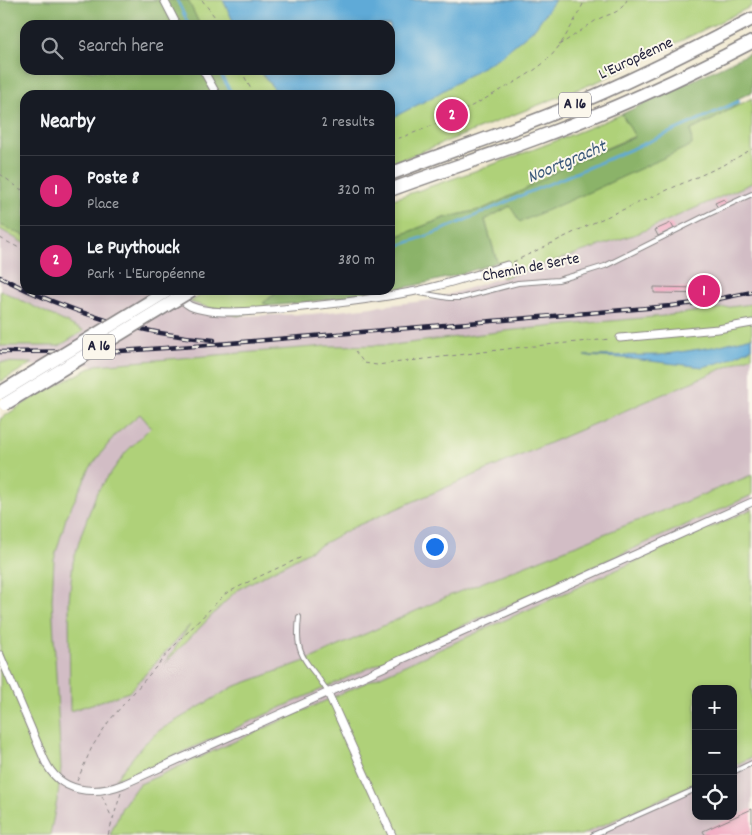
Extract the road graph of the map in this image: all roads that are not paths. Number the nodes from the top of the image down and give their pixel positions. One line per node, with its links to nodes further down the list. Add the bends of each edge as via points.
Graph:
1 (164, 0): 3 (street)
2 (752, 19): 7 (highway, L'Européenne / A 16, via 572,106)
3 (174, 20)
4 (752, 42): 8 (highway, A 16, via 588,118)
5 (206, 75): 6 (street)
6 (214, 90)
7 (395, 172)
8 (395, 188)
9 (752, 194): 11 (lane, Chemin de Serte, via 605,266 579,274 558,280 518,283 457,298)
10 (507, 265): 11 (street)
11 (412, 292): 16 (street, Chemin de Serte)
12 (161, 295): 19 (highway, A 16, bridge)
13 (179, 295): 15 (street, Chemin de Serte, via 188,305 254,312)
14 (183, 295): 19 (highway, A 16, bridge)
15 (392, 295)
16 (395, 295)
17 (752, 323): 18 (street)
18 (620, 338)
19 (2, 401)
20 (752, 502): 23 (street)
21 (299, 617): 23 (lane, via 299,648)
22 (0, 654): 23 (street, via 47,765 58,779 86,792 124,784)
23 (328, 693): 27 (street)
24 (752, 763): 25 (lane)
25 (737, 770)
26 (692, 791): 28 (lane)
27 (392, 835)
28 (593, 835)

